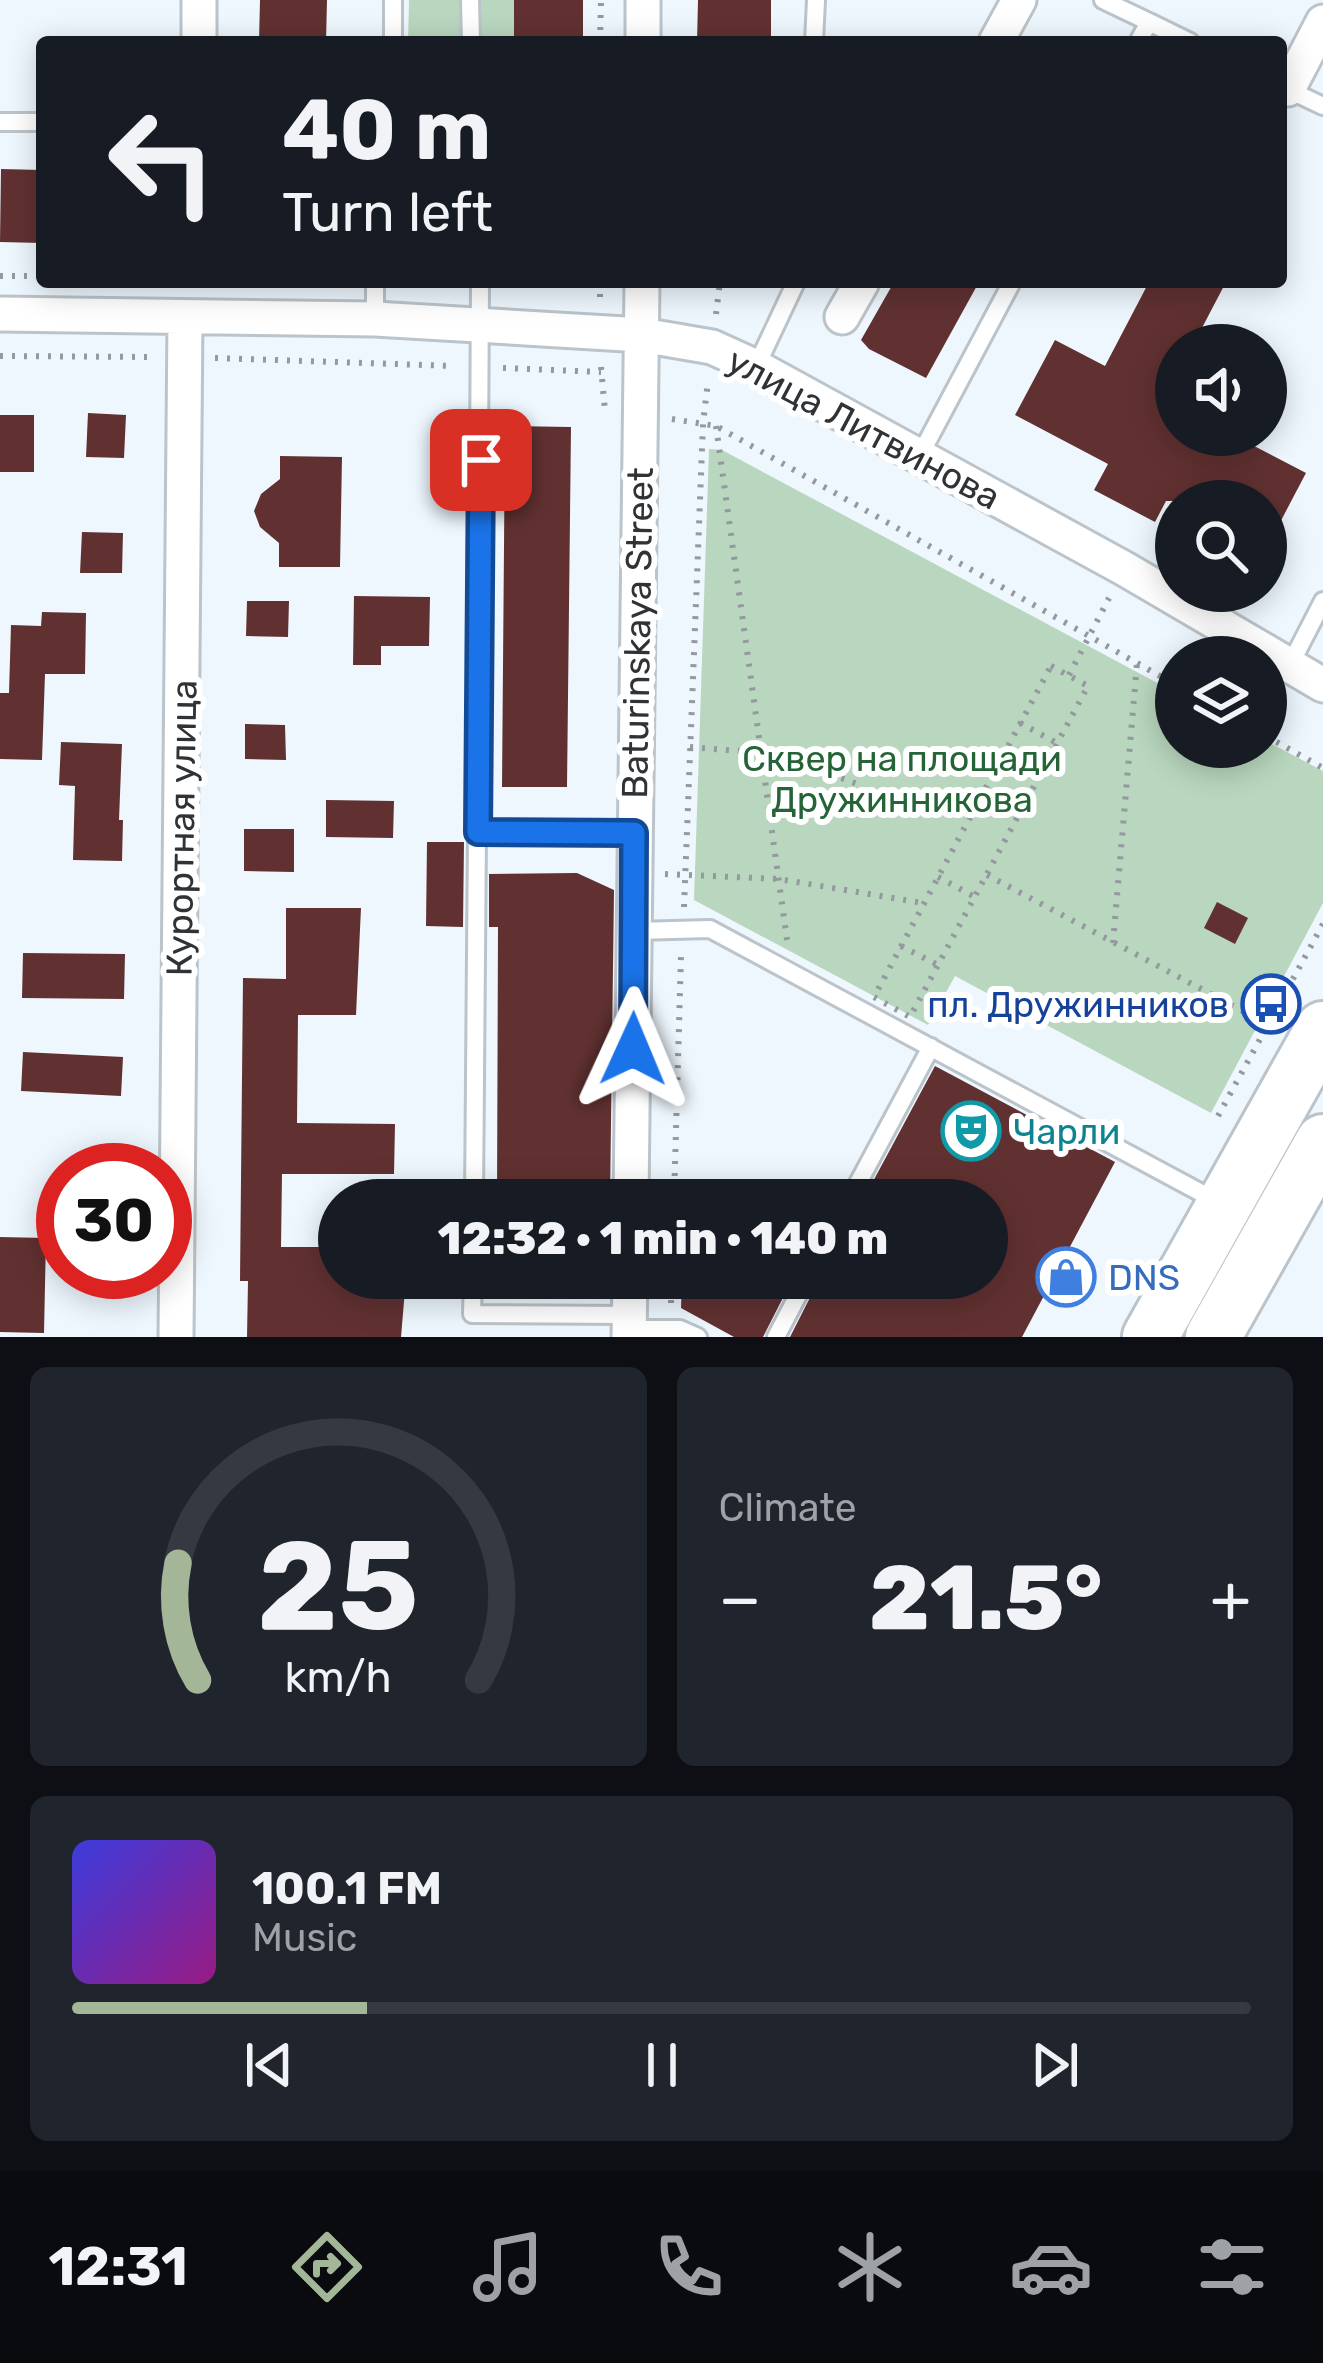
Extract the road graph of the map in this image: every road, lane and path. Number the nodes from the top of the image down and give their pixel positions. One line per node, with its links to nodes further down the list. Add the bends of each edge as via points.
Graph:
1 (199, 0): 11 (street)
2 (393, 0): 12 (lane)
3 (470, 0): 13 (lane)
4 (601, 0): 14 (path)
5 (643, 0): 15 (street)
6 (816, 0): 16 (lane)
7 (1019, 0): 17 (street)
8 (1103, 0): 9 (lane)
9 (1149, 22): 18 (lane); 19 (lane)
10 (1323, 22): 20 (street)
11 (199, 36)
12 (393, 36)
13 (471, 36)
14 (601, 36)
15 (643, 36)
16 (814, 36)
17 (999, 36)
18 (1141, 36)
19 (1178, 36)
20 (1287, 84)
21 (1287, 88): 22 (lane)
22 (1323, 106)
23 (0, 122): 24 (lane)
24 (36, 122)
25 (0, 276): 26 (path)
26 (36, 276)
27 (375, 288): 37 (lane)
28 (480, 288): 38 (lane)
29 (642, 288): 39 (street, Baturinskaya Street)
30 (719, 288): 40 (path)
31 (793, 288): 44 (lane)
32 (859, 288): 35 (street)
33 (1009, 288): 46 (lane)
34 (0, 314): 36 (street, улица Литвинова)
35 (842, 317)
36 (185, 318): 37 (street, улица Литвинова); 42 (street, Курортная улица)
37 (375, 319): 38 (street, улица Литвинова)
38 (482, 326): 39 (street, улица Литвинова); 43 (lane)
39 (642, 335): 40 (street, улица Литвинова); 65 (street, Baturinskaya Street)
40 (712, 347): 44 (street, улица Литвинова); 57 (path)
41 (0, 356): 42 (path)
42 (185, 357): 43 (path); 91 (street, Курортная улица)
43 (482, 367): 45 (path); 64 (lane)
44 (756, 367): 46 (street, улица Литвинова)
45 (602, 372)
46 (919, 457): 47 (street, улица Литвинова)
47 (1125, 569): 49 (path); 51 (street, улица Литвинова)
48 (1323, 602): 51 (lane)
49 (1089, 634): 50 (path); 53 (path); 59 (path, via 716,427)
50 (1137, 663): 52 (path); 76 (path)
51 (1290, 665): 54 (street, улица Литвинова)
52 (1155, 673)
53 (1069, 676): 55 (path, via 1051,666); 56 (path, via 1088,686)
54 (1323, 685)
55 (1020, 723): 56 (path); 62 (path)
56 (1057, 743): 63 (path)
57 (689, 747): 59 (path); 68 (path)
58 (1287, 748): 60 (path)
59 (760, 752): 61 (path); 70 (path)
60 (1323, 768)
61 (860, 785)
62 (982, 794): 63 (path); 69 (path)
63 (1019, 814): 67 (path)
64 (478, 832): 65 (lane); 83 (lane)
65 (634, 833): 66 (street, Baturinskaya Street)
66 (635, 869): 68 (path); 75 (street, Baturinskaya Street)
67 (987, 875): 71 (path); 76 (path)
68 (686, 877): 70 (path); 74 (path)
69 (938, 877): 71 (path); 72 (path)
70 (779, 879): 72 (path); 79 (path)
71 (975, 897): 78 (path)
72 (923, 903): 77 (path)
73 (1323, 924): 76 (path, via 1269,1025)
74 (682, 930): 75 (lane); 79 (lane, via 710,929); 85 (path)
75 (635, 931): 84 (street, Baturinskaya Street)
76 (1113, 943)
77 (901, 946): 78 (path); 78 (path, via 874,997 910,1017)
78 (938, 965)
79 (791, 973): 81 (lane)
80 (1323, 1029): 87 (main road)
81 (931, 1047): 86 (lane); 87 (lane)
82 (1323, 1142): 95 (main road)
83 (474, 1179)
84 (631, 1179)
85 (675, 1179)
86 (860, 1179)
87 (1222, 1204): 94 (main road)
88 (472, 1299): 90 (lane, via 472,1314)
89 (796, 1299): 93 (lane)
90 (630, 1327): 92 (lane)
91 (176, 1337)
92 (698, 1337)
93 (776, 1337)
94 (1150, 1337)
95 (1214, 1337)

